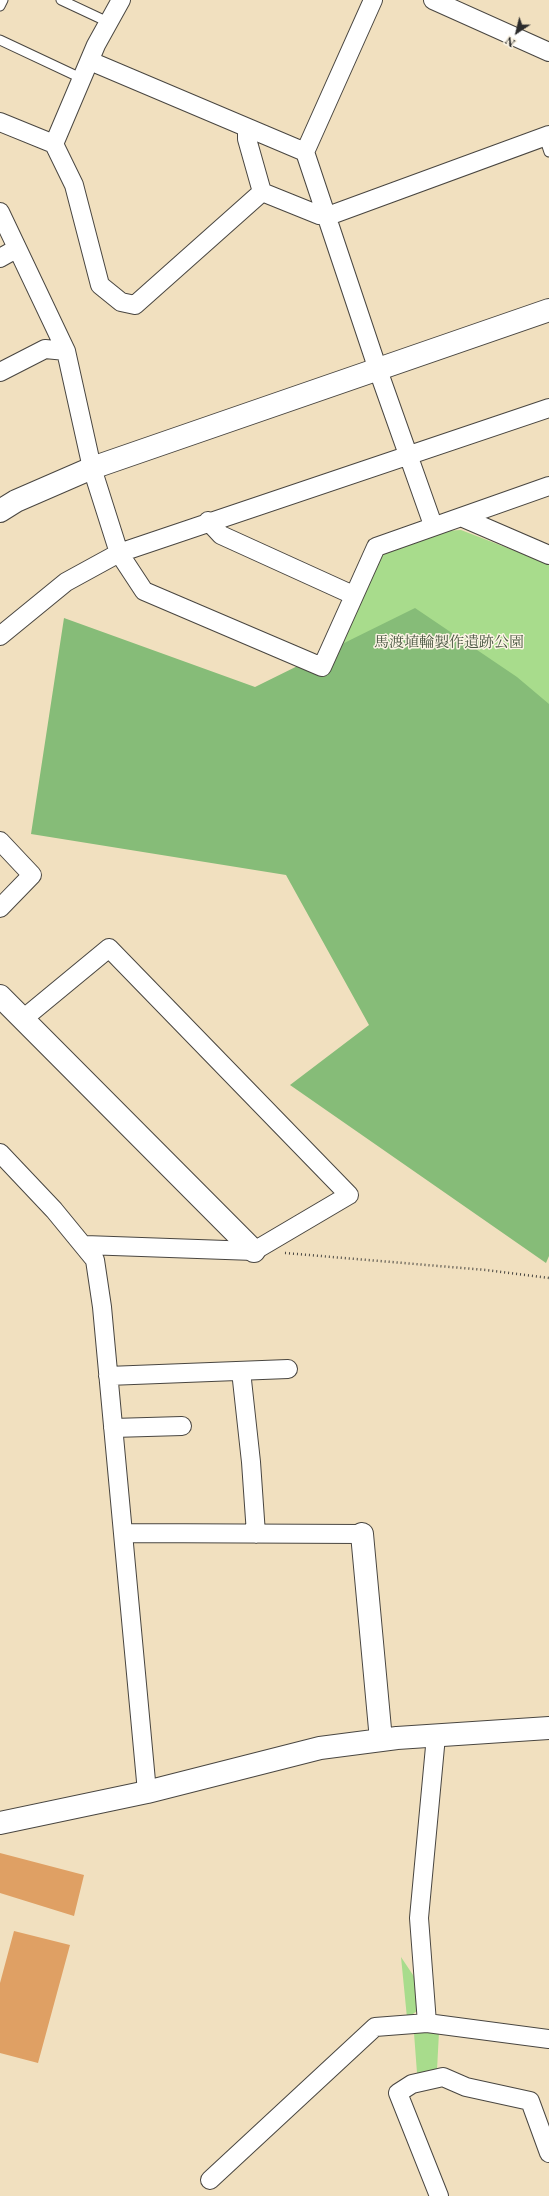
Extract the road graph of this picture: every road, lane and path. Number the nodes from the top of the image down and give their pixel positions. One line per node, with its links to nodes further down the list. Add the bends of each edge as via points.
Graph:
1 (3, 0): 6 (lane)
2 (61, 0): 7 (lane)
3 (121, 0): 7 (street)
4 (373, 0): 16 (street)
5 (433, 0): 9 (street)
6 (0, 6)
7 (108, 22): 10 (street)
8 (0, 40): 11 (lane)
9 (549, 52)
10 (90, 60): 11 (street); 13 (street)
11 (83, 79): 15 (street)
12 (0, 122): 15 (street)
13 (247, 128): 16 (street); 17 (street)
14 (547, 141): 19 (street)
15 (54, 144): 17 (street, via 74,185 100,285 121,302 128,304 135,305)
16 (305, 152): 19 (street)
17 (262, 192): 19 (street, via 319,215)
18 (0, 212): 20 (street)
19 (328, 216): 24 (street)
20 (16, 249): 21 (street); 23 (street)
21 (0, 258)
22 (549, 310): 24 (street)
23 (66, 351): 25 (street, via 45,349); 28 (street)
24 (378, 370): 27 (street); 28 (street)
25 (0, 372)
26 (549, 408): 27 (street)
27 (409, 456): 32 (street); 33 (street)
28 (92, 468): 30 (street, via 16,501); 34 (street)
29 (549, 486): 31 (street)
30 (0, 511)
31 (461, 517): 33 (street); 35 (street)
32 (208, 521): 34 (street); 36 (street, via 221,535)
33 (433, 526): 36 (street, via 376,547)
34 (119, 553): 36 (street, via 144,591 322,667); 37 (street, via 66,582)
35 (549, 555)
36 (353, 595)
37 (0, 636)
38 (0, 841): 39 (street, via 32,875)
39 (0, 908)
40 (0, 996): 41 (street)
41 (23, 1019): 44 (street); 44 (street, via 109,948 349,1195)
42 (0, 1154): 43 (street)
43 (85, 1245): 44 (street); 48 (street, via 95,1260)
44 (254, 1251): 45 (path, via 395,1261)
45 (549, 1278)
46 (288, 1369): 47 (street)
47 (240, 1371): 48 (street); 52 (street, via 251,1462)
48 (108, 1376): 50 (street)
49 (182, 1426): 50 (street)
50 (113, 1428): 51 (street)
51 (124, 1533): 52 (street); 57 (street)
52 (256, 1534): 53 (street)
53 (362, 1534): 56 (street)
54 (549, 1728): 55 (street)
55 (436, 1736): 56 (street); 59 (street, via 420,1918)
56 (382, 1740): 57 (street, via 320,1748)
57 (148, 1792): 58 (street)
58 (0, 1823)
59 (426, 2022): 60 (street); 62 (street, via 375,2027)
60 (549, 2039)
61 (549, 2154): 63 (street, via 530,2101 466,2087 443,2077 412,2084 398,2092)
62 (210, 2180)
63 (439, 2196)

